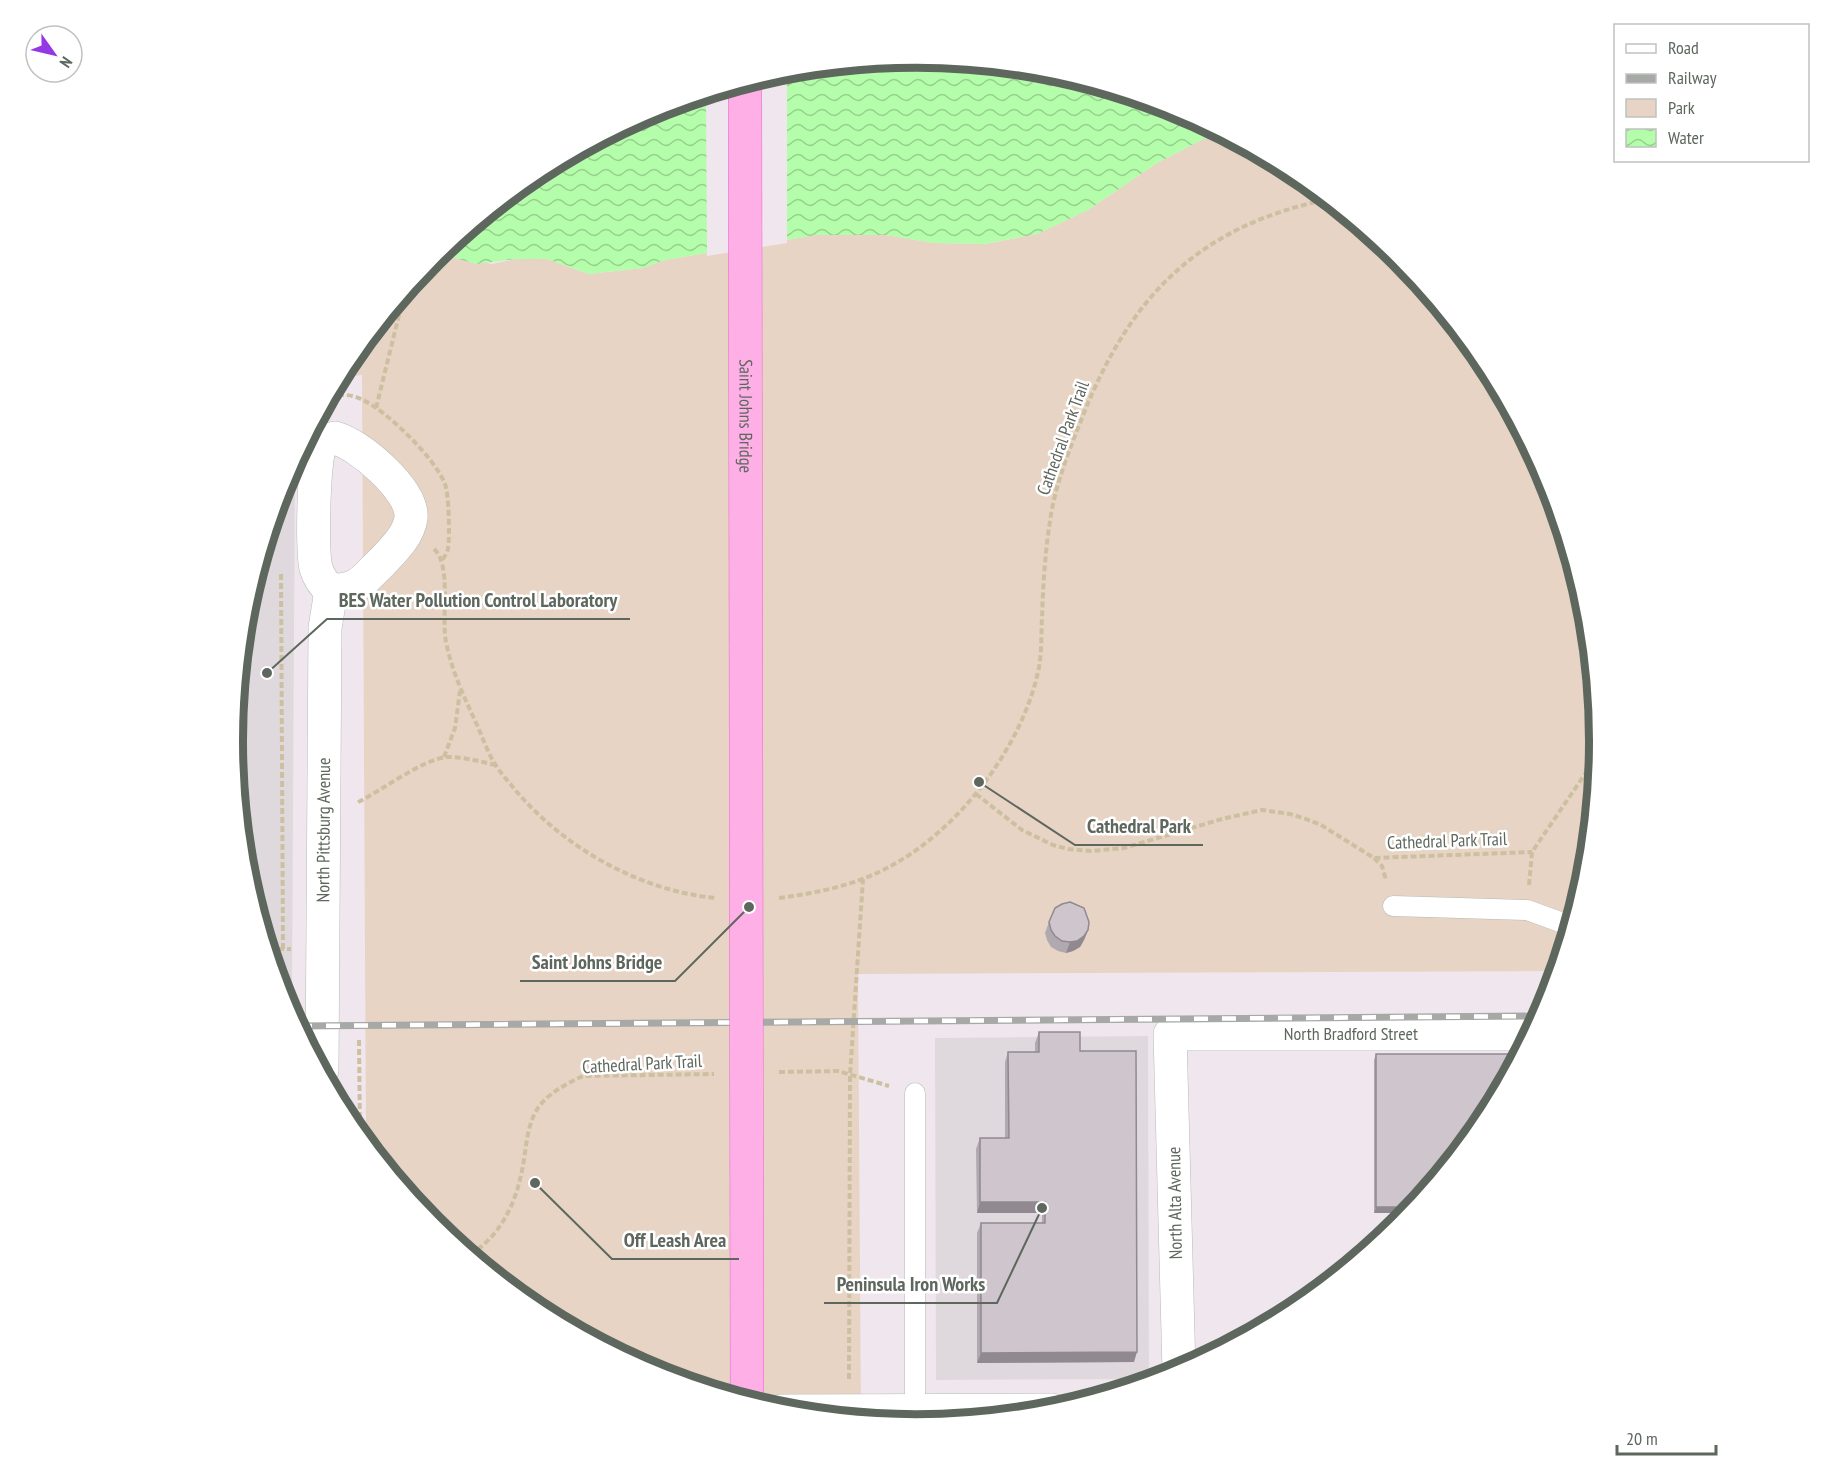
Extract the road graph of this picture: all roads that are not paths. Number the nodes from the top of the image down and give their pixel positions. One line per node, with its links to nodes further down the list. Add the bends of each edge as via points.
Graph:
1 (746, 89): 10 (main road, Saint Johns Bridge, bridge)
2 (331, 591): 7 (street, North Pittsburg Avenue, via 325,628)
3 (1394, 906): 4 (lane, via 1527,910)
4 (1564, 924)
5 (1522, 1034): 6 (street, North Bradford Street)
6 (1170, 1035): 9 (street, North Alta Avenue)
7 (322, 1055)
8 (915, 1093): 12 (lane)
9 (1179, 1360)
10 (747, 1392)
11 (861, 1411): 12 (street)
12 (915, 1411): 13 (street)
13 (977, 1411)

